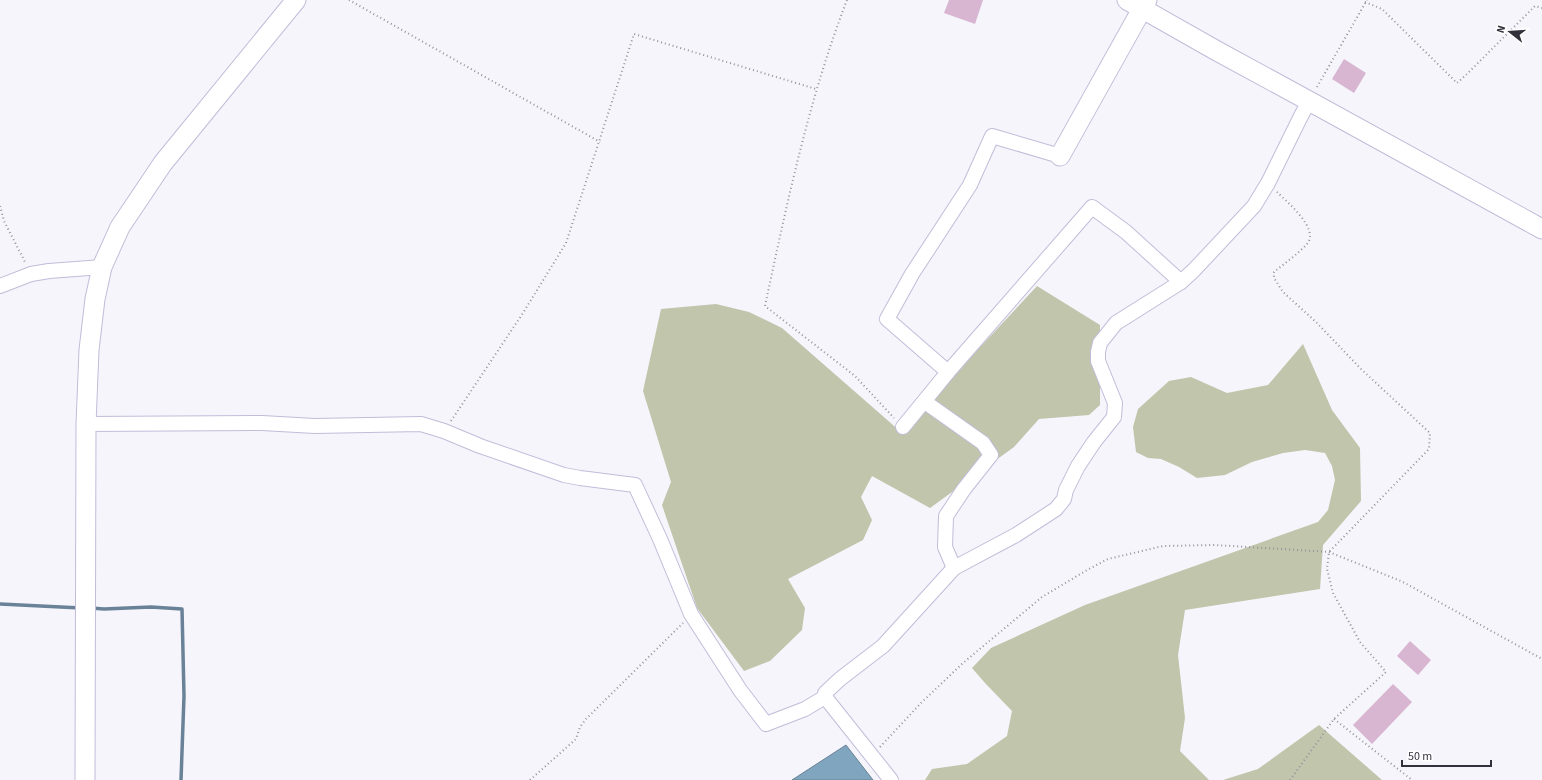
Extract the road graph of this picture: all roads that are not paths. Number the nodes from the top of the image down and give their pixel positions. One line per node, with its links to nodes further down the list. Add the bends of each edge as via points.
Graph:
1 (296, 0): 6 (street, via 163,163 120,227)
2 (1139, 3): 3 (street, via 1217,51); 4 (street)
3 (1309, 101): 5 (street); 7 (street, via 1254,206)
4 (1060, 156): 9 (street, via 992,136 970,185 912,274 887,320)
5 (1542, 229)
6 (102, 267): 8 (street, via 31,274); 11 (street, via 89,350)
7 (1181, 282): 9 (street, via 1126,232 1092,207); 13 (street, via 1116,323 1100,343 1098,361 1115,403 1114,418 1078,466 1064,499 1056,509 1016,535)
8 (0, 286)
9 (948, 372): 10 (street)
10 (925, 402): 12 (street); 13 (street, via 983,443 991,455 946,516 946,547)
11 (86, 424): 14 (street, via 421,424 444,430 480,446 564,475 635,484 691,614 740,690 766,724 805,709); 15 (street)
12 (903, 427)
13 (954, 568): 14 (street, via 883,646 840,679)
14 (825, 697): 16 (street)
15 (85, 780)
16 (891, 780)

